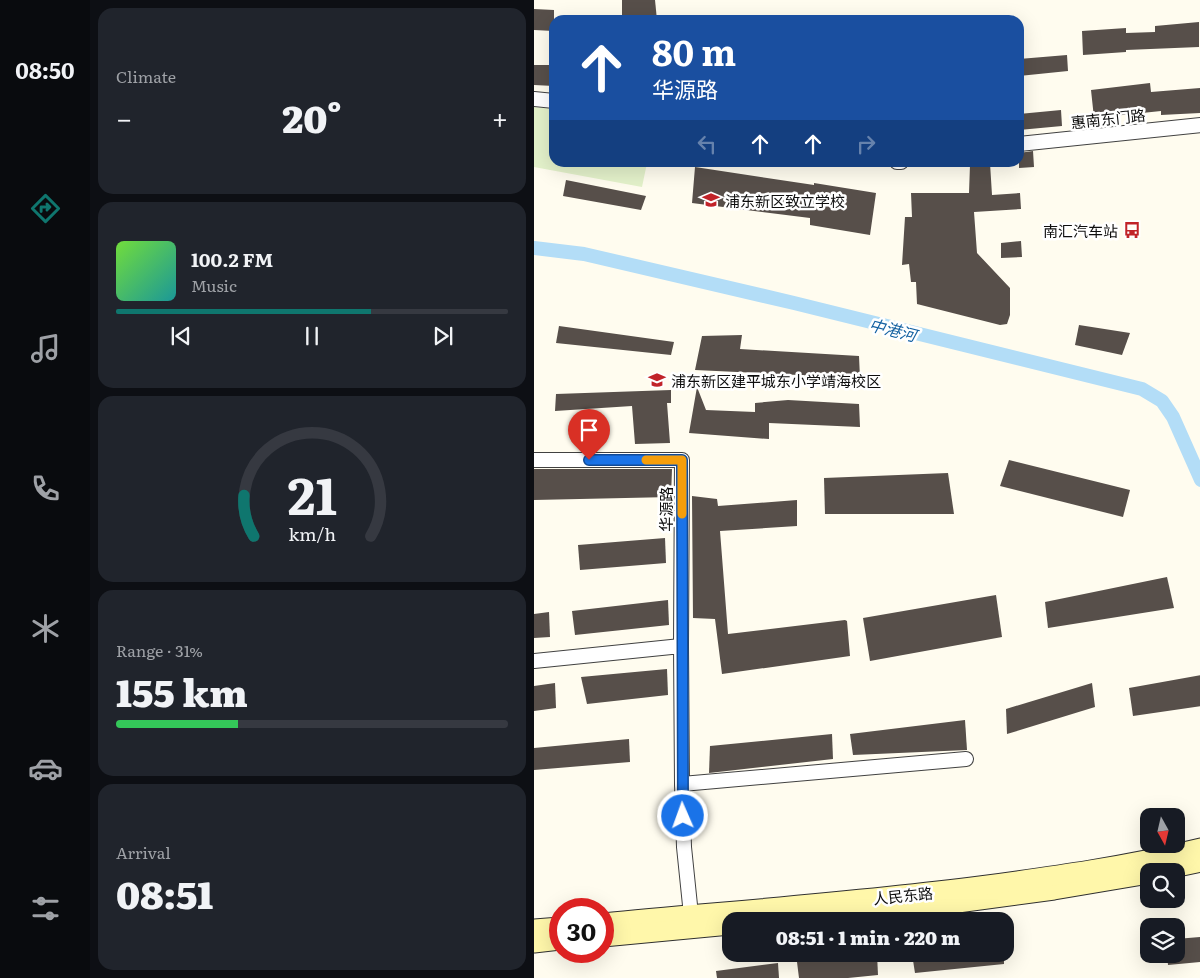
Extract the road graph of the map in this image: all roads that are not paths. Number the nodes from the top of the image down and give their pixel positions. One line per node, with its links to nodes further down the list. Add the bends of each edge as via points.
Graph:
1 (534, 99): 2 (street)
2 (549, 100)
3 (1200, 125): 4 (street, 惠南东门路)
4 (1024, 143)
5 (534, 460): 6 (street, 华源路, via 682,460)
6 (681, 646): 7 (street); 9 (street)
7 (534, 662)
8 (966, 759): 9 (street)
9 (682, 784): 15 (street)
10 (1200, 848): 15 (street, 人民东路, via 1104,869 1033,879)
11 (1200, 862): 12 (street)
12 (1185, 865)
13 (1140, 876): 14 (street, 人民东路, via 950,904)
14 (866, 912)
15 (691, 915): 16 (street, 人民东路)
16 (614, 922)
17 (722, 926): 20 (street)
18 (549, 928): 19 (street)
19 (534, 929)
20 (614, 935)
21 (549, 941): 22 (street)
22 (534, 943)

